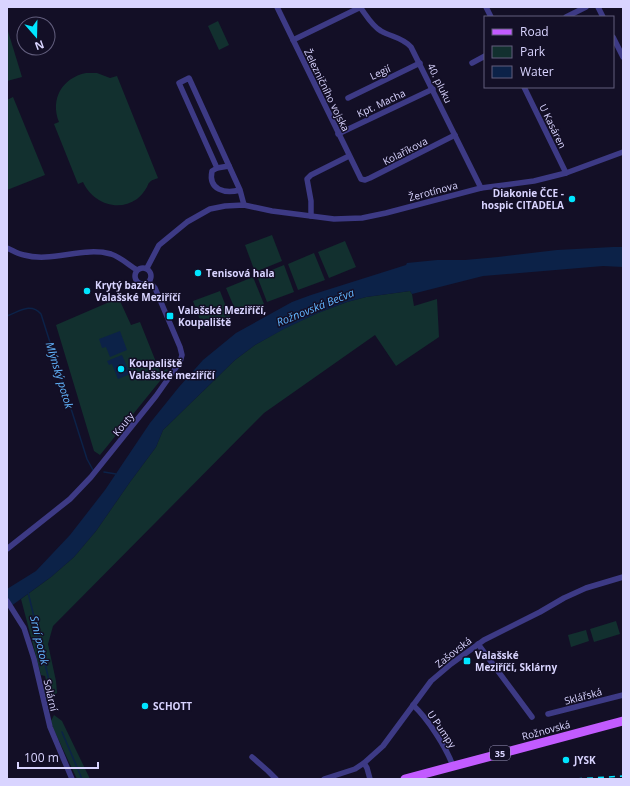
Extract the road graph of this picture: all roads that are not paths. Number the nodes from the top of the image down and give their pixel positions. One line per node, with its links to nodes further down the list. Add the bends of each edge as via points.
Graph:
1 (277, 7): 10 (street, Železničního vojska)
2 (361, 7): 10 (street); 13 (street, 40. pluku, via 376,28 408,43)
3 (486, 7): 6 (street)
4 (586, 7): 7 (street)
5 (598, 7): 8 (street)
6 (490, 16)
7 (568, 16)
8 (602, 16)
9 (614, 39): 12 (street)
10 (293, 40): 18 (street, Železničního vojska)
11 (484, 57): 14 (street)
12 (623, 57)
13 (420, 63): 16 (street, 40. pluku); 17 (street, Legií)
14 (472, 63)
15 (524, 88): 24 (street, U Kasáren)
16 (433, 89): 18 (street, Kpt. Macha); 19 (street, 40. pluku)
17 (348, 98)
18 (338, 134): 21 (street, Železničního vojska)
19 (455, 136): 25 (street, Kolaříkova); 26 (street, 40. pluku)
20 (623, 152): 24 (street, Žerotínova)
21 (349, 156): 25 (street, Železničního vojska); 29 (street, via 307,179)
22 (229, 166): 23 (street); 23 (street, via 189,78 179,83); 27 (street)
23 (217, 168): 27 (street, via 212,171 210,178 214,186 224,191)
24 (566, 173): 26 (street, Žerotínova, via 534,181)
25 (363, 180)
26 (481, 188): 29 (street, Žerotínova, via 373,216 348,219)
27 (240, 190): 28 (street)
28 (244, 205): 29 (street, Žerotínova); 31 (street, Žerotínova, via 210,209 187,222 159,245)
29 (312, 216)
30 (7, 248): 32 (street, Kouty, via 24,256 87,252 111,254)
31 (146, 268): 32 (street); 33 (street, Kouty, via 152,276)
32 (137, 270): 33 (street, Kouty, via 135,276 138,282)
33 (149, 282): 34 (street, Kouty, via 155,288 180,347 180,362 86,484)
34 (7, 549)
35 (623, 577): 37 (street, Zašovská, via 586,588 564,598)
36 (7, 601): 46 (street, Solární, via 24,628 50,727)
37 (478, 644): 39 (street, Zašovská, via 431,680); 41 (street)
38 (623, 695): 40 (street, Sklářská)
39 (413, 705): 44 (street, Zašovská, via 383,746); 45 (street, U Pumpy, via 445,748)
40 (548, 714)
41 (532, 717)
42 (623, 721): 45 (main road, Rožnovská / 35)
43 (252, 757): 47 (street)
44 (364, 763): 48 (street, Zašovská, via 355,769); 49 (street)
45 (453, 766): 50 (main road, Rožnovská / 35)
46 (72, 779)
47 (276, 779)
48 (324, 779)
49 (370, 779)
50 (405, 779)

